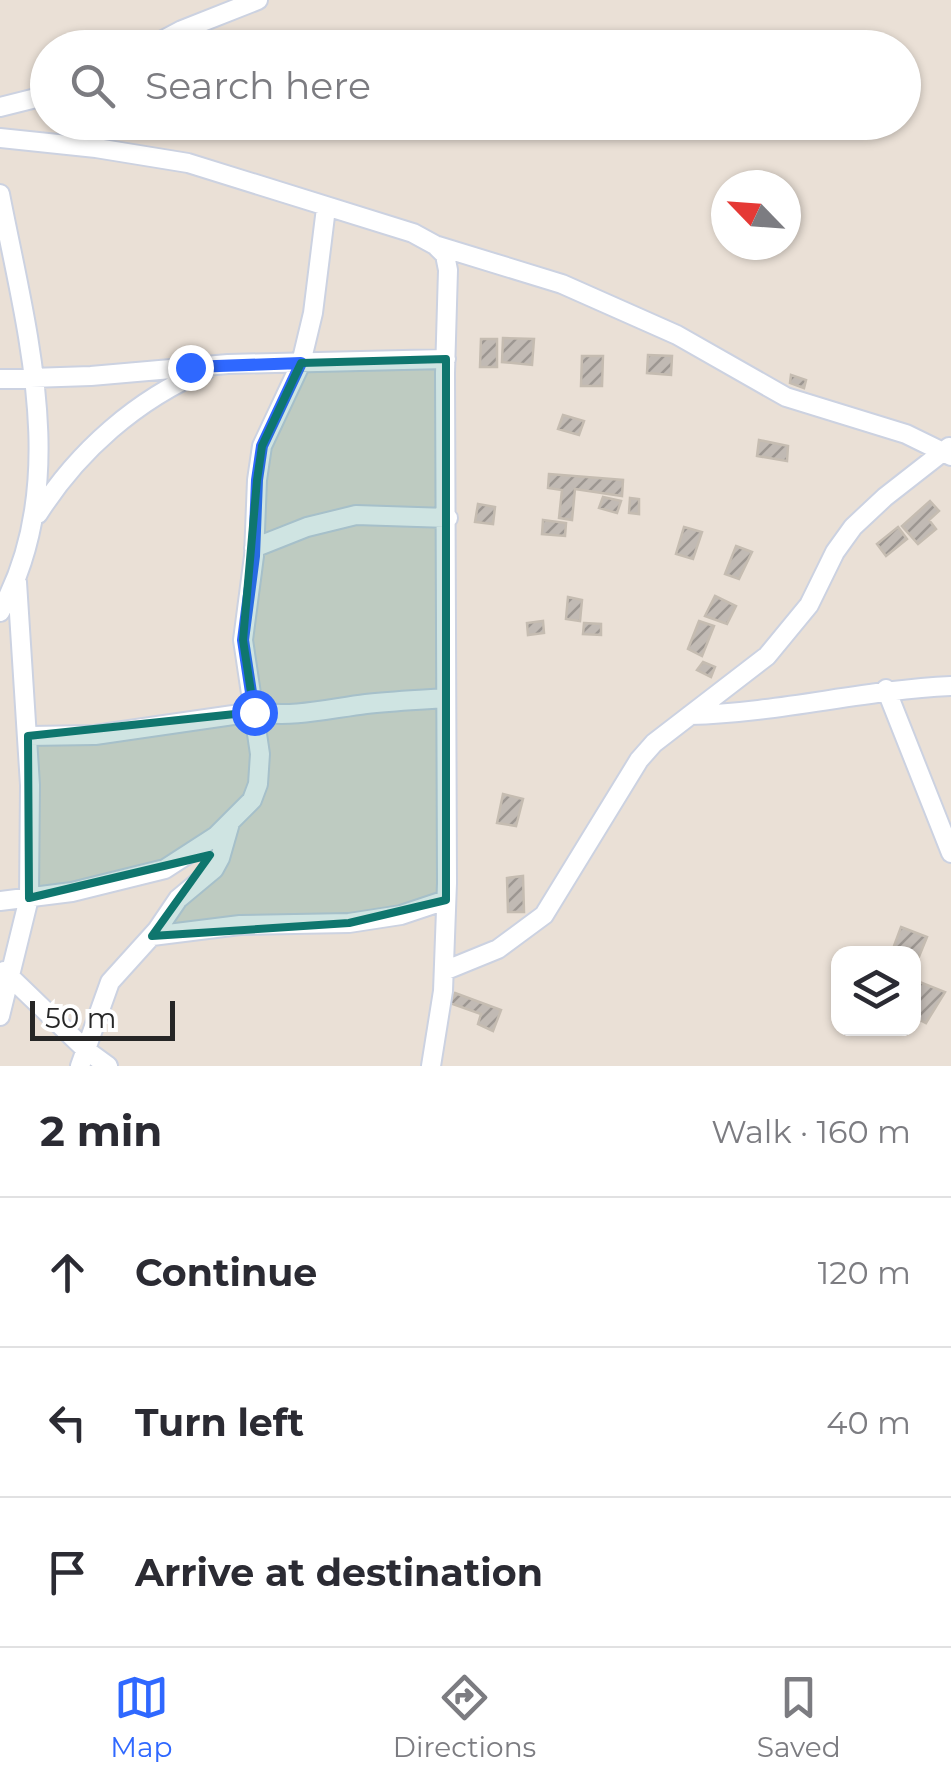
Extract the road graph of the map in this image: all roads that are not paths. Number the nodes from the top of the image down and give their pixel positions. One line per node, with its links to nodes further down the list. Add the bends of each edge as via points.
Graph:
1 (258, 0): 2 (street)
2 (223, 7): 3 (street)
3 (181, 30)
4 (30, 100): 5 (street)
5 (0, 108)
6 (0, 138): 8 (street, via 188,163)
7 (0, 194): 14 (street)
8 (326, 208): 9 (street); 11 (street)
9 (435, 244): 10 (street, via 448,270); 15 (street, via 562,284 677,335 786,397)
10 (446, 359): 11 (street); 17 (street)
11 (301, 363): 12 (street); 18 (street, via 262,446)
12 (219, 364): 14 (street); 16 (street, via 121,421 68,473)
13 (0, 378): 14 (street)
14 (33, 379): 16 (street, via 40,463)
15 (948, 451): 25 (street, via 853,527 818,591 767,656)
16 (35, 518): 19 (street)
17 (448, 518): 18 (street, via 356,515); 23 (street)
18 (254, 548): 24 (street, via 243,640)
19 (17, 582): 20 (street); 26 (street)
20 (0, 612)
21 (951, 686): 22 (street)
22 (886, 689): 25 (street, via 732,714); 28 (street)
23 (446, 698): 24 (street, via 317,714); 30 (street)
24 (254, 712): 26 (street, via 96,735); 27 (street, via 258,784)
25 (690, 714): 33 (street, via 639,760 544,915 498,949)
26 (28, 736): 29 (street)
27 (230, 823): 29 (street, via 165,869); 32 (street, via 214,870 178,899)
28 (951, 853)
29 (29, 898): 31 (street); 34 (street)
30 (446, 900): 32 (street, via 401,916 349,923 240,925); 33 (street)
31 (0, 902)
32 (152, 936): 36 (street, via 110,982)
33 (444, 971): 38 (street)
34 (5, 972): 35 (street); 36 (street)
35 (0, 1016)
36 (83, 1058): 37 (street)
37 (108, 1066)
38 (431, 1066)

